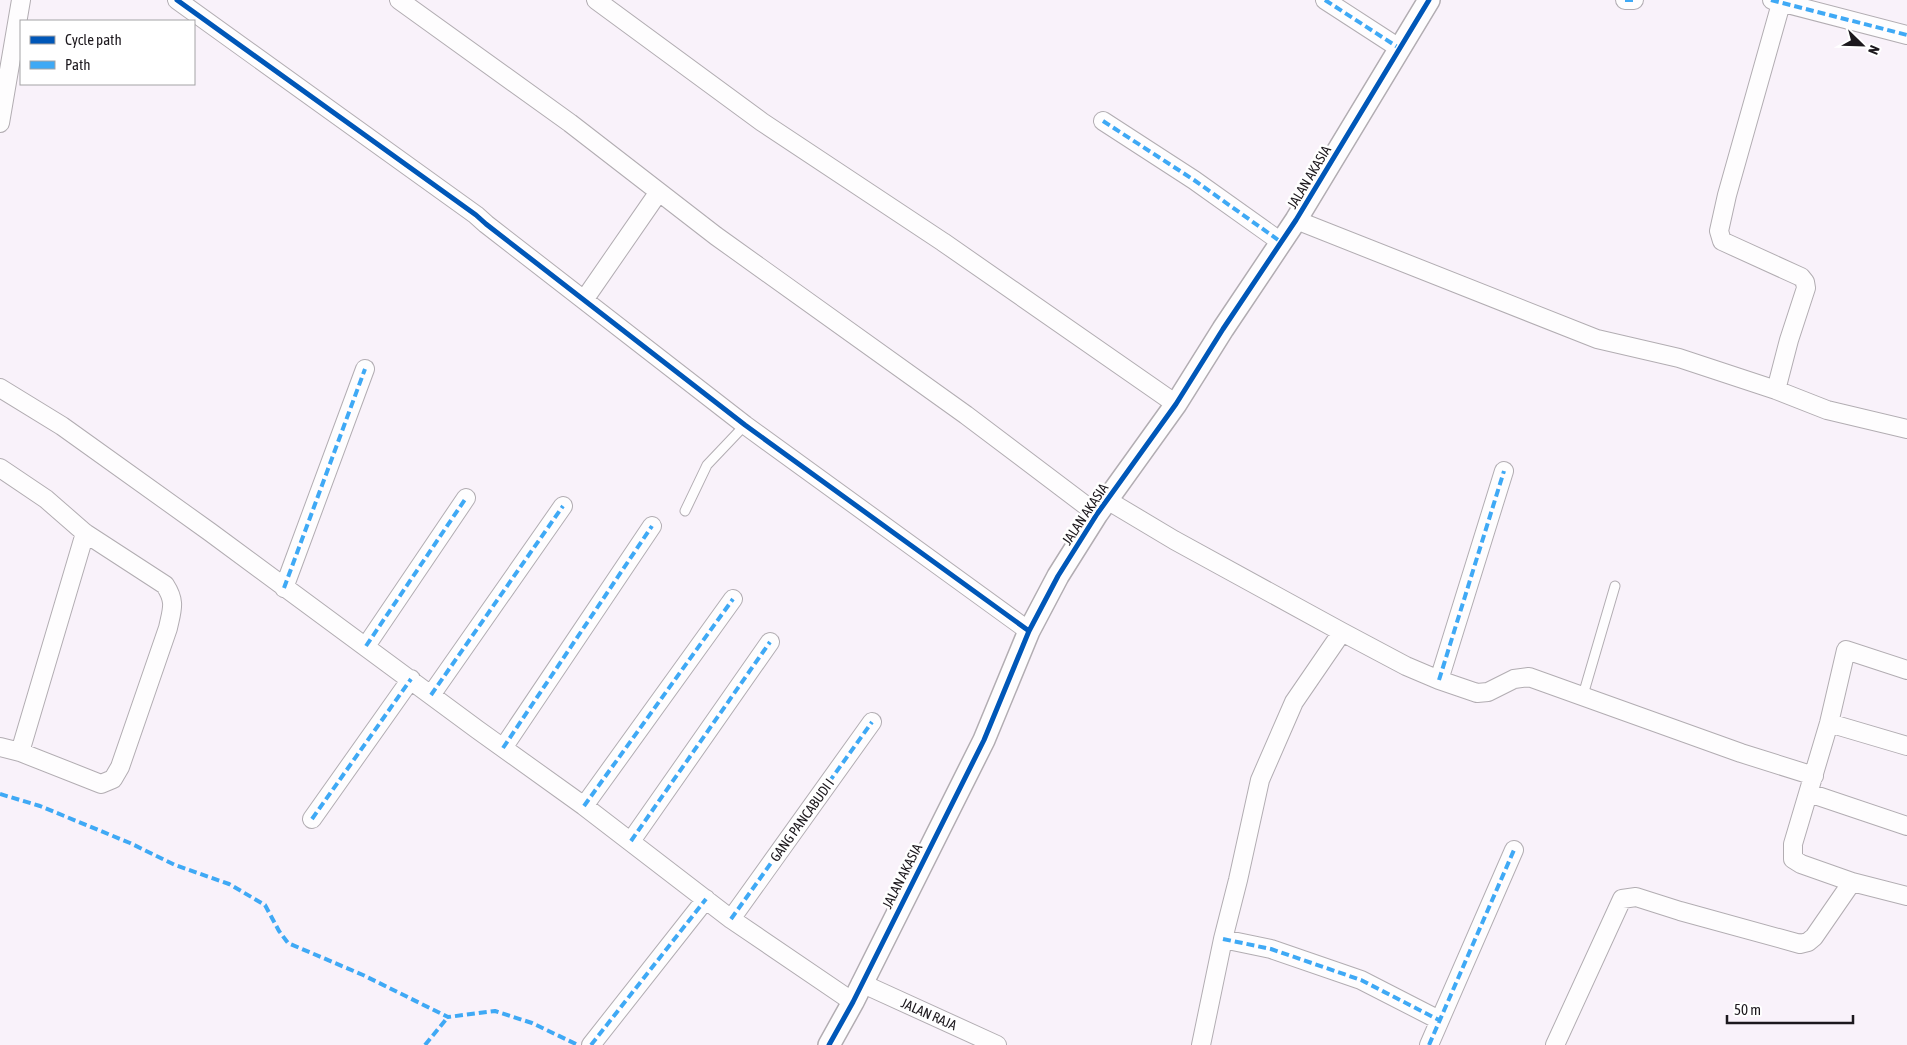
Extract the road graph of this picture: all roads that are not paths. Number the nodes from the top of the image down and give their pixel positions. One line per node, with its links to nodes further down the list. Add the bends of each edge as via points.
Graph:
1 (20, 0): 13 (street)
2 (177, 0): 17 (street, via 476,215)
3 (399, 0): 14 (street, via 570,123)
4 (596, 0): 21 (street, via 762,122 943,242)
5 (1325, 0): 11 (street)
6 (1429, 0): 11 (street, JALAN AKASIA)
7 (1625, 0): 8 (street)
8 (1634, 0)
9 (1778, 1): 10 (street); 20 (street, via 1719,231 1722,241 1801,277 1805,282 1806,288)
10 (1907, 35)
11 (1399, 48): 15 (street, JALAN AKASIA)
12 (1103, 121): 16 (street)
13 (0, 123)
14 (658, 193): 17 (street); 28 (street, via 966,416)
15 (1296, 220): 16 (street, JALAN AKASIA); 20 (street, via 1597,339 1680,358)
16 (1281, 242): 21 (street, JALAN AKASIA)
17 (584, 300): 22 (street)
18 (365, 369): 33 (street)
19 (0, 388): 33 (street, JALAN RAJA, via 62,426)
20 (1776, 390): 23 (street, via 1827,410)
21 (1176, 404): 28 (street, JALAN AKASIA)
22 (746, 424): 29 (lane, via 708,465); 35 (street)
23 (1907, 429)
24 (0, 468): 31 (street, via 46,499)
25 (1504, 471): 41 (street)
26 (466, 498): 38 (street)
27 (563, 506): 42 (street)
28 (1102, 507): 35 (street, JALAN AKASIA, via 1058,576); 36 (street, via 1174,540)
29 (685, 511)
30 (652, 526): 48 (street)
31 (85, 533): 49 (street); 49 (street, via 165,585 174,604 168,628 120,768 113,779 101,784)
32 (1615, 586): 43 (lane)
33 (284, 588): 38 (street, JALAN RAJA)
34 (733, 598): 52 (street)
35 (1029, 631): 62 (street, JALAN AKASIA, via 984,740)
36 (1342, 632): 41 (street); 61 (street, via 1294,702 1260,780)
37 (770, 642): 55 (street)
38 (366, 646): 40 (street, JALAN RAJA)
39 (1907, 670): 45 (street, via 1846,650)
40 (411, 679): 42 (street, JALAN RAJA); 53 (street)
41 (1439, 680): 43 (street, via 1477,693 1529,677)
42 (430, 695): 48 (street, JALAN RAJA)
43 (1583, 695): 50 (street)
44 (872, 722): 60 (street, GANG PANCABUDI I)
45 (1829, 723): 47 (street); 50 (street)
46 (0, 746): 49 (street)
47 (1907, 746)
48 (503, 748): 52 (street, JALAN RAJA)
49 (20, 752)
50 (1814, 776): 51 (street)
51 (1809, 793): 54 (street); 57 (street, via 1793,844 1793,859)
52 (584, 806): 55 (street, JALAN RAJA)
53 (312, 819)
54 (1907, 826)
55 (631, 841): 59 (street, JALAN RAJA)
56 (1514, 850): 63 (street)
57 (1852, 882): 58 (street); 69 (street, via 1814,937 1800,944 1636,896 1622,899)
58 (1907, 896)
59 (706, 899): 60 (street, JALAN RAJA); 64 (street)
60 (732, 918): 62 (street, JALAN RAJA)
61 (1223, 939): 63 (street, via 1271,949 1361,980); 67 (street)
62 (857, 993): 65 (street, JALAN AKASIA); 66 (street, JALAN RAJA)
63 (1439, 1020): 68 (street)
64 (591, 1045)
65 (830, 1045)
66 (997, 1045)
67 (1201, 1045)
68 (1428, 1045)
69 (1555, 1045)

